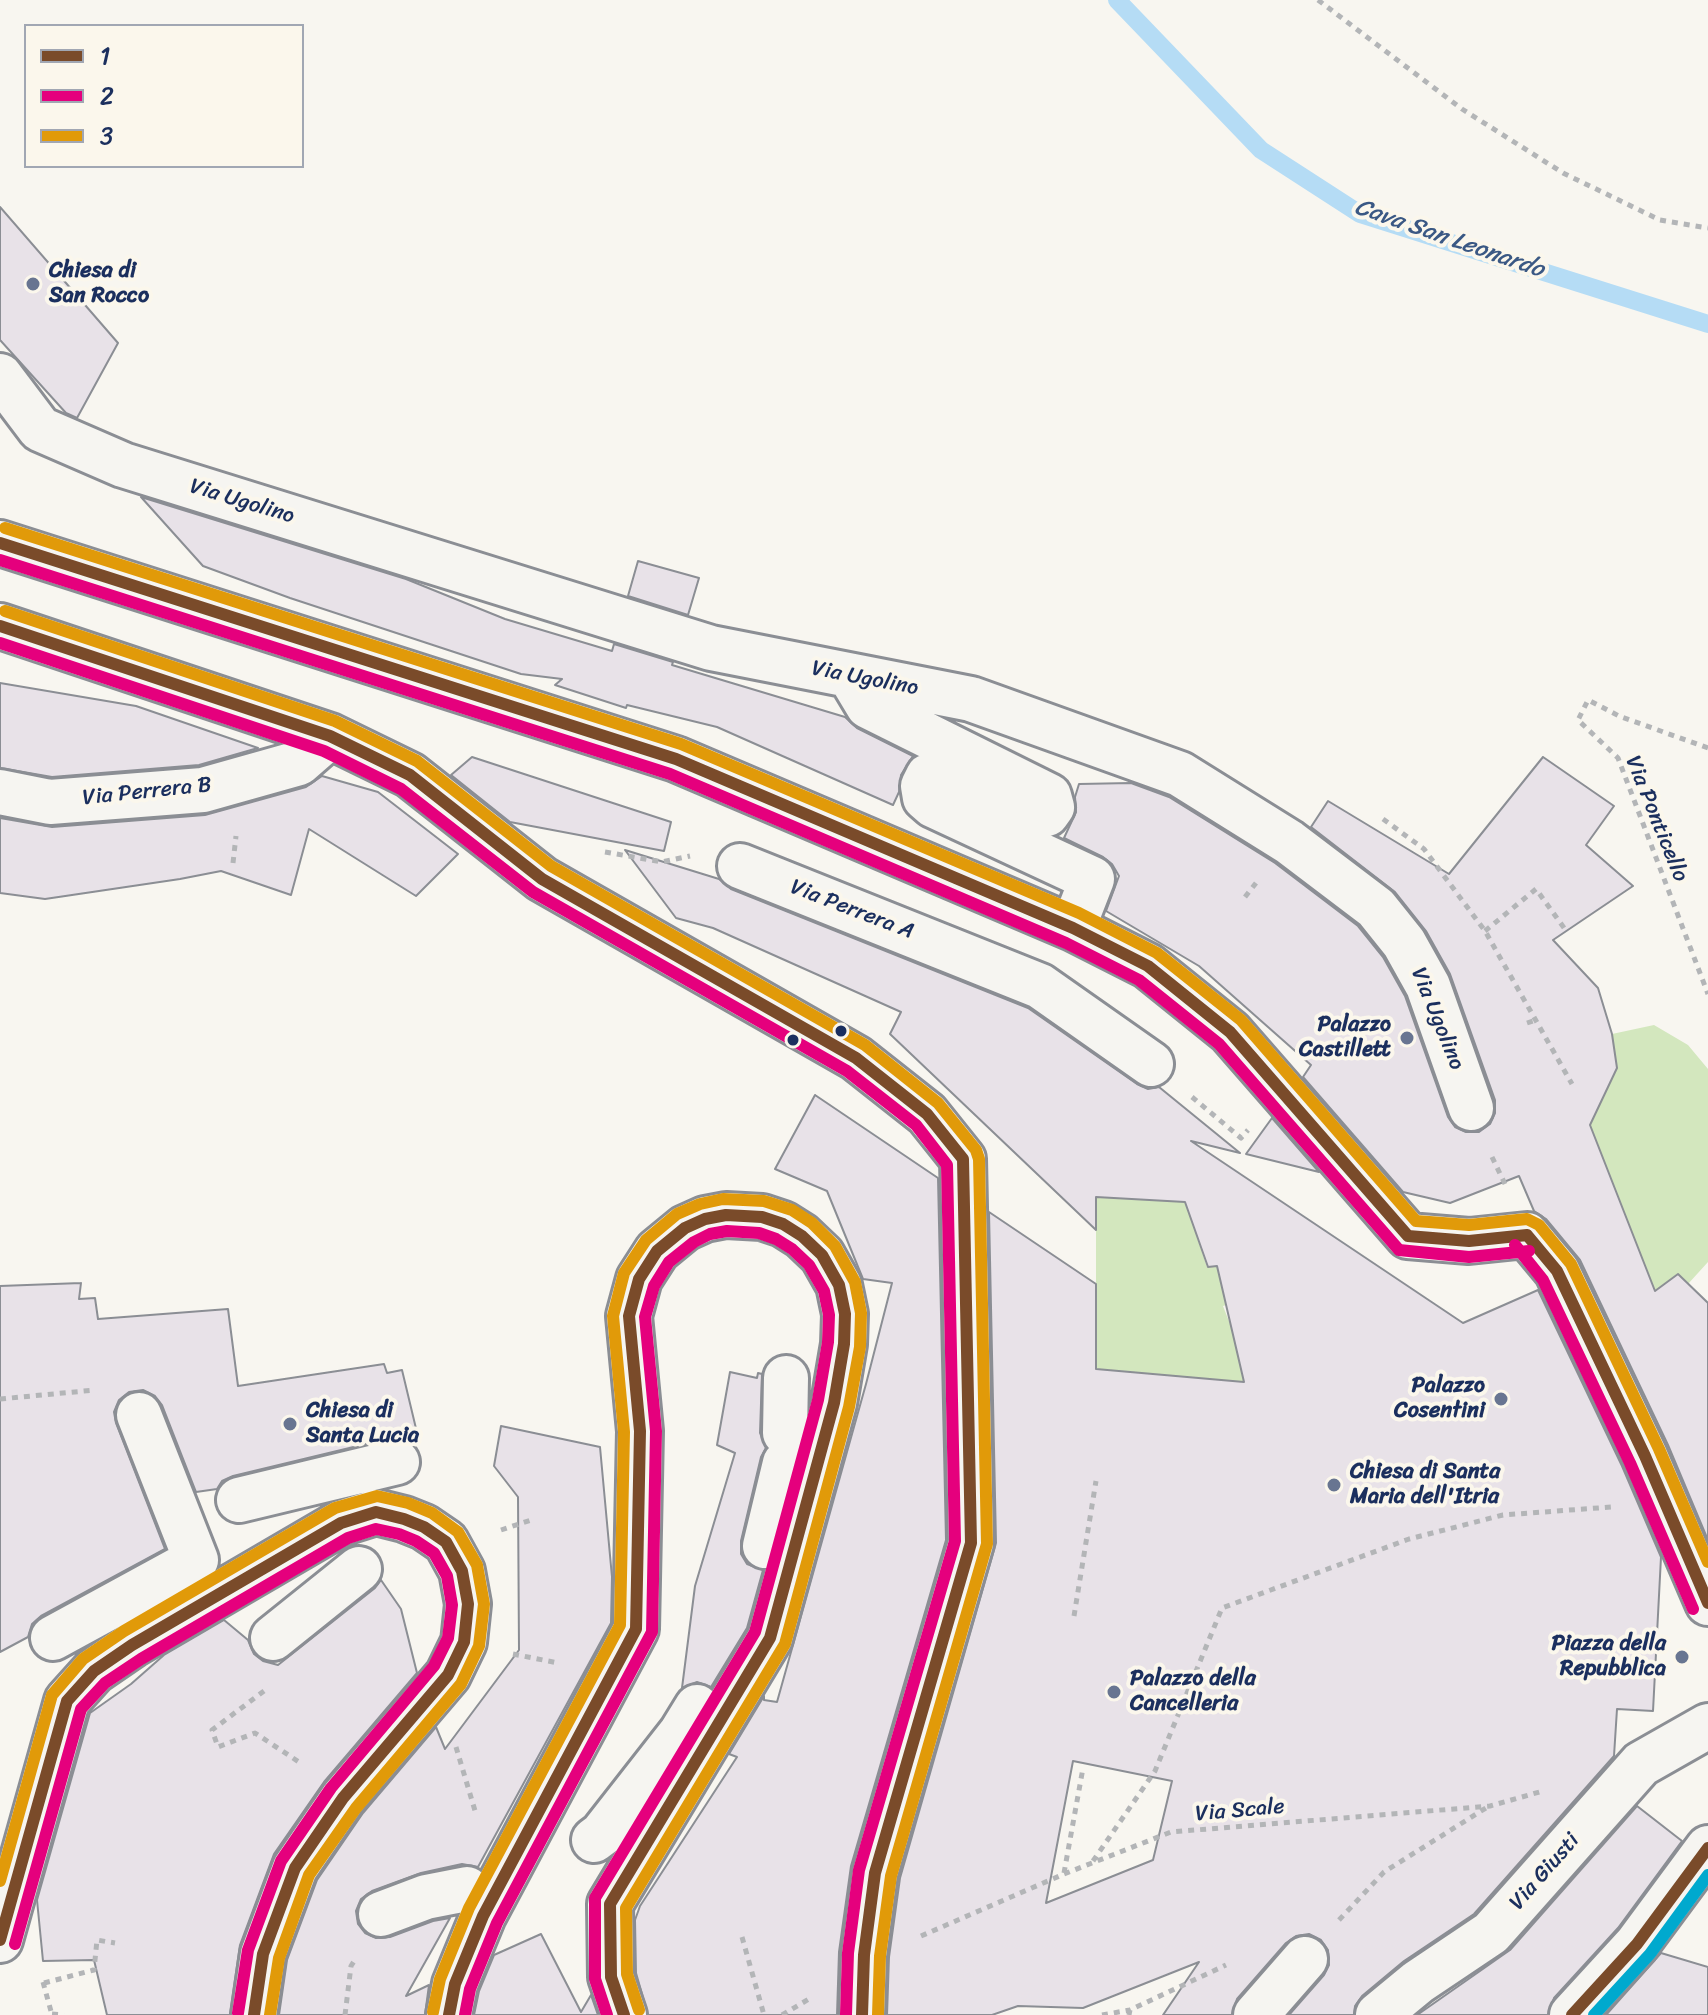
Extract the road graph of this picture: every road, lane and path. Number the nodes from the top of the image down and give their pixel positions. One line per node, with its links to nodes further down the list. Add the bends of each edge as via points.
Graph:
1 (1318, 0): 2 (path, via 1462,109 1563,173 1660,220)
2 (1708, 228)
3 (0, 376): 6 (street, Via Ugolino, via 40,429 123,465 711,648)
4 (0, 543): 13 (street, via 676,759)
5 (0, 626): 7 (street)
6 (850, 676): 13 (street, via 868,706 1049,796 1052,807 1039,816 944,772 928,776 923,786 933,805 1092,879); 21 (street, Via Ugolino, via 971,699 1180,774 1289,842 1376,908 1404,943 1428,986)
7 (330, 736): 9 (street, Via Perrera B, via 299,763 203,790 50,802); 12 (street, via 410,775)
8 (1708, 748): 16 (path, Via Ponticello, via 1588,700 1578,720 1618,758)
9 (0, 792)
10 (1383, 819): 14 (path, via 1424,849)
11 (740, 866): 12 (path, via 691,856 662,862 567,845); 19 (street, Via Perrera A, via 1040,986)
12 (542, 879): 61 (street, via 856,1058 927,1114 963,1159 971,1543 875,1873)
13 (1073, 928): 22 (street, via 1148,966 1230,1032 1408,1236 1469,1241)
14 (1485, 931): 15 (path, via 1536,889); 17 (path)
15 (1567, 932)
16 (1708, 994)
17 (1536, 1020): 18 (path); 20 (path)
18 (1527, 1023)
19 (1151, 1064)
20 (1572, 1084)
21 (1471, 1108): 22 (path)
22 (1527, 1235): 28 (street, via 1557,1271)
23 (786, 1378): 42 (street, via 785,1448 748,1623 681,1733)
24 (0, 1399): 25 (path, via 128,1387)
25 (139, 1415): 35 (street, via 196,1560)
26 (397, 1462): 29 (street)
27 (1096, 1481): 34 (path)
28 (1640, 1494): 33 (street); 44 (path, via 1503,1515 1409,1539 1222,1608 1155,1771)
29 (239, 1500)
30 (534, 1519): 31 (path)
31 (501, 1530)
32 (359, 1569): 36 (street)
33 (1708, 1603)
34 (1074, 1616)
35 (53, 1638)
36 (273, 1638): 40 (path, via 283,1676 212,1730 218,1747 255,1733 305,1766)
37 (1708, 1726): 64 (street, Via Giusti, via 1641,1764 1491,1933)
38 (454, 1740): 46 (path, via 477,1817)
39 (1083, 1768): 45 (path)
40 (356, 1782): 49 (street, via 448,1675 464,1642 468,1604 462,1571 446,1542 424,1527 376,1512 341,1523 132,1645 94,1671 67,1701); 57 (street, via 295,1868 263,1954)
41 (1546, 1790): 44 (path, Via Scale, via 1490,1806 1171,1832)
42 (594, 1840)
43 (1708, 1848): 65 (street, via 1637,1944)
44 (1092, 1863): 45 (path, Via Scale)
45 (1064, 1874): 50 (path, Via Scale)
46 (467, 1889): 47 (street)
47 (381, 1914)
48 (742, 1937): 60 (path)
49 (0, 1940)
50 (912, 1940)
51 (115, 1943): 53 (path, via 97,1940 94,1970)
52 (1305, 1959): 63 (street)
53 (44, 1983)
54 (1130, 2010): 62 (path)
55 (52, 2014): 56 (path)
56 (64, 2015)
57 (254, 2015)
58 (449, 2015): 59 (street, via 455,1984 483,1916 636,1629 640,1431 629,1316 639,1279 657,1251 685,1228 726,1215 762,1217 802,1236 822,1255 839,1285 845,1314 834,1403 770,1638 610,1904 611,1977)
59 (624, 2015)
60 (764, 2015)
61 (862, 2015)
62 (1102, 2015)
63 (1256, 2015)
64 (1378, 2015)
65 (1572, 2015)

